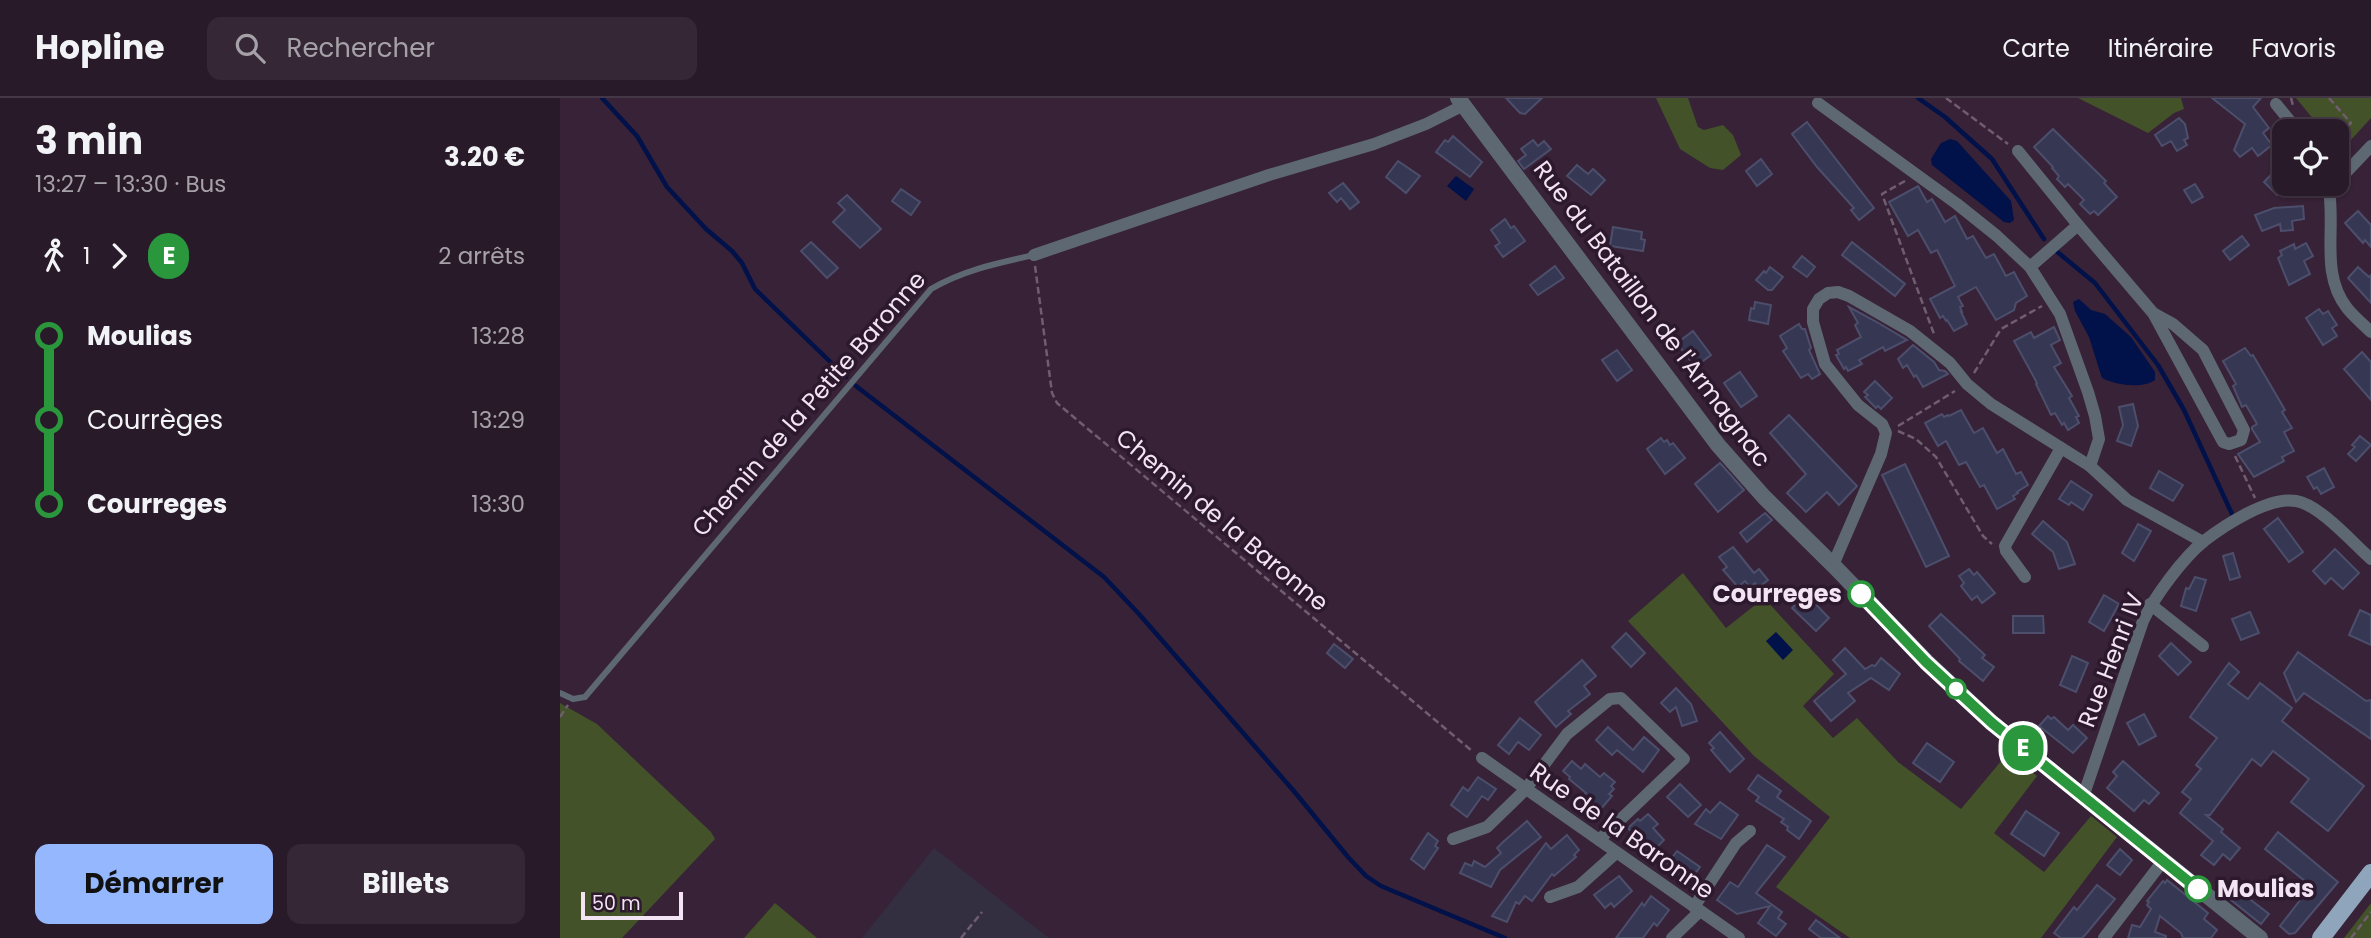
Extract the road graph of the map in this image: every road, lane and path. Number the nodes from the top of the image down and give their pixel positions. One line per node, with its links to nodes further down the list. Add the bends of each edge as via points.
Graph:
1 (1946, 98): 9 (path)
2 (2329, 98): 7 (path)
3 (1464, 100): 14 (street, Chemin de la Petite Baronne, via 1426,124 1374,144); 28 (street, Rue du Bataillon de l'Armagnac, via 1718,445)
4 (1818, 103): 11 (street)
5 (2276, 104): 6 (street)
6 (2288, 119)
7 (2347, 119)
8 (2371, 146): 10 (street)
9 (2018, 151): 13 (street)
10 (2349, 167)
11 (1916, 174): 15 (street); 19 (path, via 1882,194 1934,330)
12 (2332, 196): 18 (street, via 2334,282 2347,309)
13 (2078, 225): 15 (street); 17 (street)
14 (1034, 255): 32 (lane, Chemin de la Petite Baronne, via 968,271 931,289 585,697 573,699); 33 (path, Chemin de la Baronne, via 1057,403)
15 (2030, 267): 16 (street)
16 (2053, 300): 20 (path, via 2001,329); 23 (street, via 2095,416 2099,439)
17 (2153, 313): 21 (street, via 2223,442); 21 (street, via 2203,350 2244,430)
18 (2371, 332)
19 (1931, 346): 20 (street); 28 (street, via 1838,292 1819,299 1813,309 1825,364 1886,433)
20 (1967, 384): 22 (street); 26 (path, via 1893,428 1916,439 1936,457 1983,536 1994,546)
21 (2235, 443): 24 (path, via 2234,454)
22 (2061, 448): 23 (street); 26 (street)
23 (2090, 466): 25 (street, via 2127,500)
24 (2260, 507): 25 (street, Rue Henri IV); 27 (street, Rue Henri IV, via 2295,501 2314,508)
25 (2203, 542): 30 (street, Rue Henri IV)
26 (2005, 546): 29 (street)
27 (2371, 559)
28 (1833, 565): 35 (street, Rue du Bataillon de l'Armagnac, via 1926,662)
29 (2025, 577)
30 (2150, 604): 31 (street); 35 (street, Rue Henri IV)
31 (2203, 646)
32 (560, 693)
33 (1482, 758): 34 (street, Rue de la Baronne)
34 (1525, 790): 37 (street, via 1487,827); 38 (street, Rue de la Baronne); 38 (street, via 1567,734 1610,699 1621,698 1684,759)
35 (2083, 797): 40 (street, Rue du Bataillon de l'Armagnac)
36 (1750, 831): 43 (street, via 1736,843)
37 (1453, 839)
38 (1599, 840): 39 (street, Rue de la Baronne)
39 (1616, 853): 42 (street, via 1578,887); 43 (street, Rue de la Baronne)
40 (2163, 861): 49 (street); 50 (street, Rue du Bataillon de l'Armagnac)
41 (2371, 873): 51 (main road)
42 (1550, 897)
43 (1697, 909): 47 (street); 48 (street, Rue de la Baronne)
44 (982, 912): 46 (path)
45 (2371, 912): 52 (path)
46 (961, 938)
47 (1672, 938)
48 (1739, 938)
49 (2104, 938)
50 (2260, 938)
51 (2321, 938)
52 (2351, 938)

